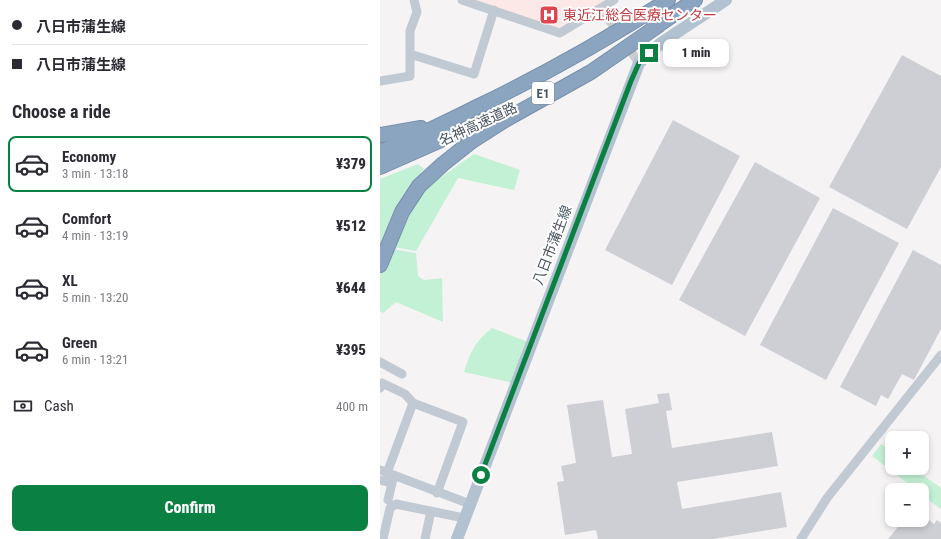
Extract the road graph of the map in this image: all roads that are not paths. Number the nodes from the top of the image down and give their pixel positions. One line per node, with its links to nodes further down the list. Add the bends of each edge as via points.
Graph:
1 (414, 0): 9 (street, via 417,12 410,31)
2 (462, 0): 7 (street)
3 (614, 0): 7 (street, via 560,33)
4 (668, 0): 11 (highway, 名神高速道路 / E1, via 580,54)
5 (695, 0): 8 (highway, 名神高速道路 / E1)
6 (726, 0): 25 (main road, 八日市蒲生線, via 661,43 639,63)
7 (494, 10): 9 (street, via 474,74)
8 (659, 25): 14 (highway, 名神高速道路 / E1, via 531,99); 15 (highway, via 591,72 504,120 444,164 419,186 402,212)
9 (410, 54): 10 (street, via 410,76)
10 (380, 81)
11 (446, 122): 12 (highway); 13 (highway, 名神高速道路 / E1)
12 (380, 135)
13 (380, 152)
14 (380, 166)
15 (380, 265)
16 (941, 355): 31 (street, via 827,498)
17 (380, 362): 18 (street)
18 (402, 374)
19 (380, 388): 20 (street, via 382,384 405,394)
20 (413, 403): 21 (street); 23 (street, via 462,422)
21 (388, 475): 22 (street); 23 (street); 24 (street)
22 (380, 480)
23 (437, 493): 25 (street)
24 (387, 501): 26 (street); 28 (street, via 390,508)
25 (470, 504): 27 (main road, 八日市蒲生線)
26 (431, 511): 27 (street); 29 (street)
27 (464, 518): 30 (main road, 八日市蒲生線)
28 (383, 539)
29 (425, 539)
30 (457, 539)
31 (801, 539)

